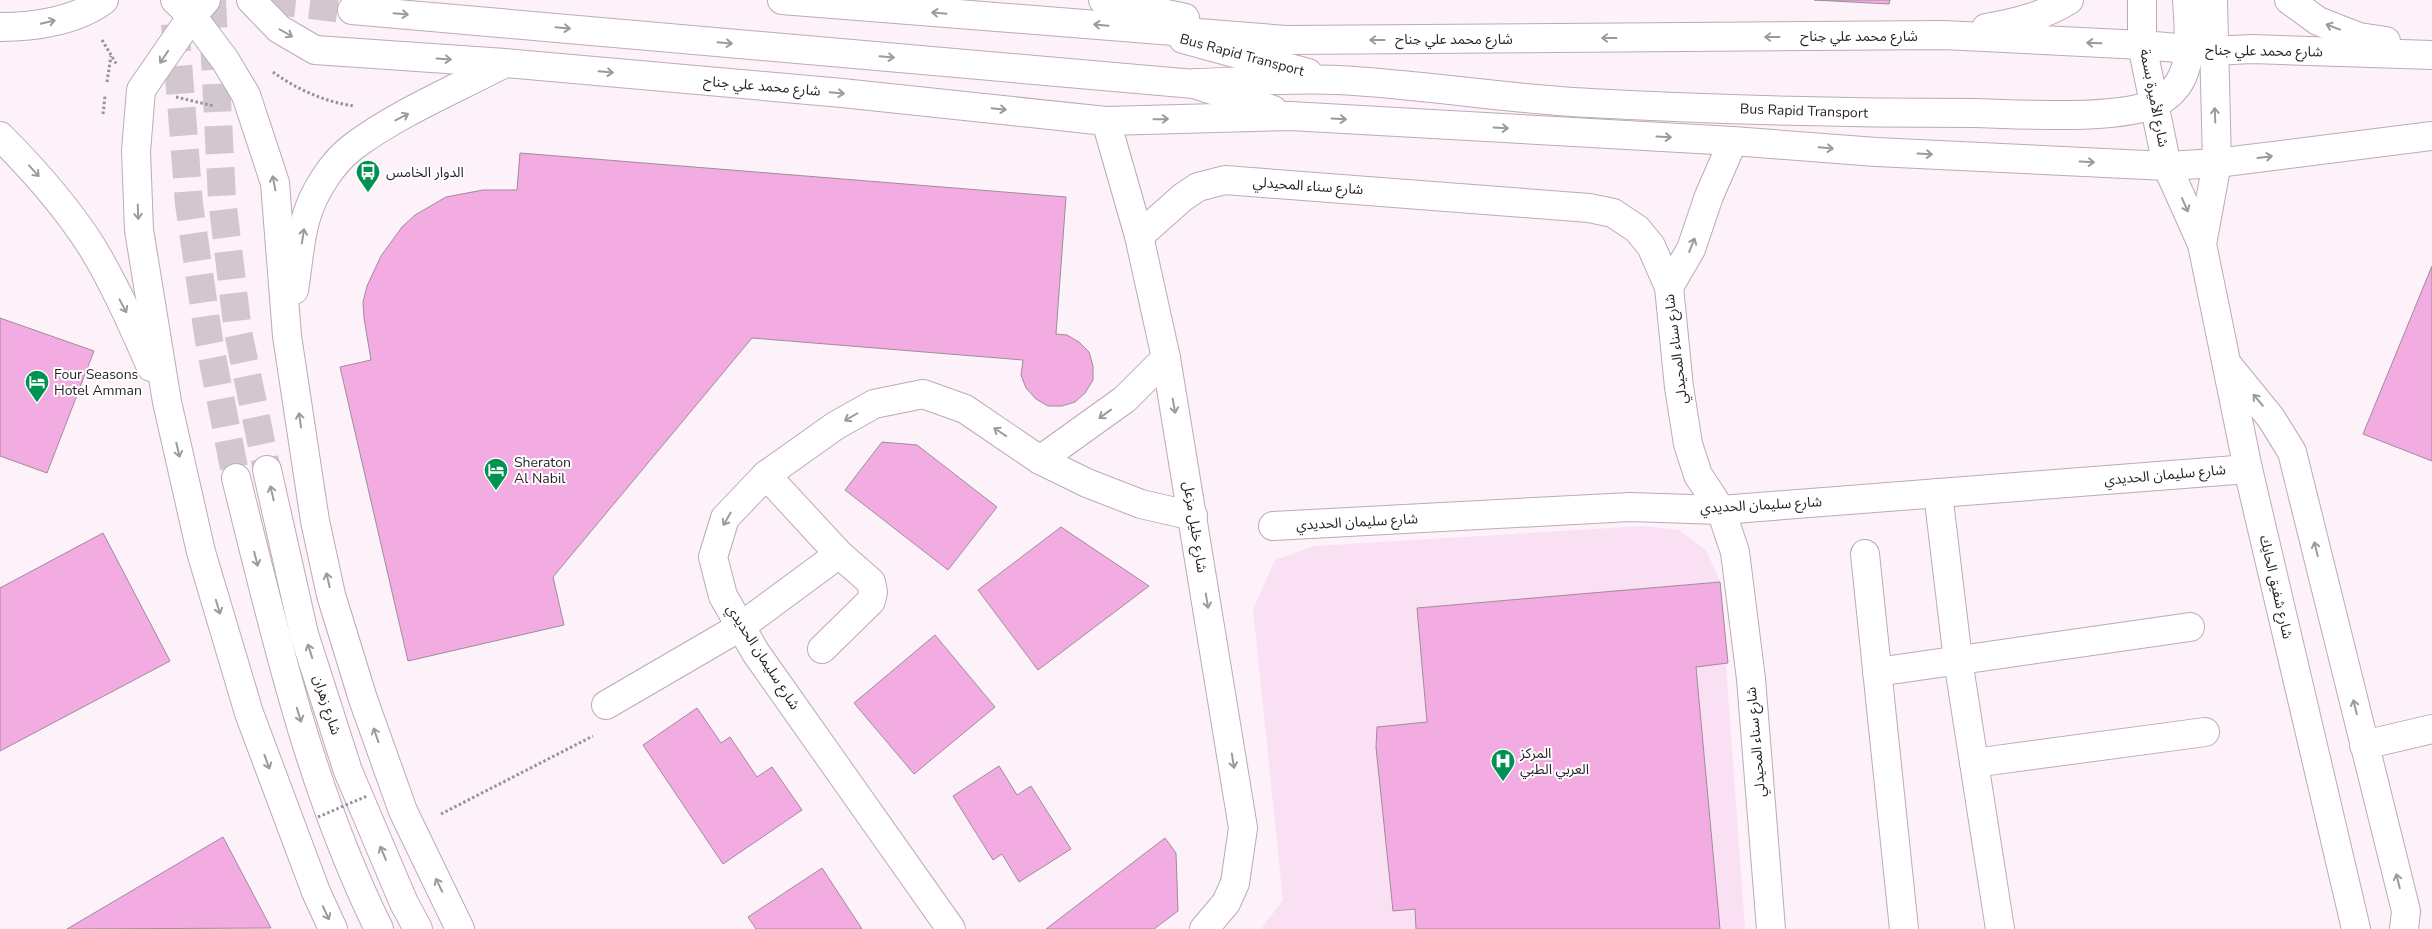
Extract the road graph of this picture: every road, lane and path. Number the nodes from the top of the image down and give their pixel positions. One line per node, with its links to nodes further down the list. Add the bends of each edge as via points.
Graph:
1 (104, 0): 12 (main road, one-way to 1, via 50,22 94,7)
2 (251, 0): 21 (main road, شارع محمد علي جناح, one-way to 21, via 279,29 315,50)
3 (782, 0): 13 (main road, شارع محمد علي جناح, one-way to 3)
4 (1103, 0): 15 (main road, شارع محمد علي جناح)
5 (2069, 0): 14 (main road, via 2016,23)
6 (2142, 0): 16 (main road, شارع الأميرة بسمة)
7 (2187, 0): 18 (main road, Bus Rapid Transport)
8 (2213, 0): 18 (main road)
9 (2289, 0): 17 (main road, one-way to 9, via 2359,36 2318,21)
10 (191, 5): 38 (main road, one-way to 10, via 275,183 246,95); 41 (main road, one-way to 41, via 142,90 136,151 139,230)
11 (352, 10): 24 (main road, شارع محمد علي جناح, one-way to 24)
12 (0, 27)
13 (1149, 29): 15 (main road, شارع محمد علي جناح); 23 (main road, Bus Rapid Transport)
14 (1943, 35): 15 (main road, شارع محمد علي جناح, one-way to 15); 16 (main road, شارع محمد علي جناح, one-way to 14)
15 (1286, 40)
16 (2142, 45): 18 (main road, شارع محمد علي جناح); 25 (main road, شارع الأميرة بسمة)
17 (2432, 48)
18 (2201, 50): 19 (main road, شارع محمد علي جناح); 25 (main road, Bus Rapid Transport, via 2171,94); 33 (main road, one-way to 18)
19 (2432, 55)
20 (111, 56): 27 (path)
21 (505, 63): 29 (main road, شارع محمد علي جناح, one-way to 29, via 842,93); 38 (main road, one-way to 21, via 306,218 322,182 352,146 389,123)
22 (270, 70): 26 (path, via 301,89)
23 (1336, 80): 24 (main road, Bus Rapid Transport); 25 (main road, Bus Rapid Transport, via 1588,103 1836,113 2074,114 2128,111)
24 (1194, 84): 28 (main road, شارع محمد علي جناح)
25 (2156, 103): 34 (main road, شارع الأميرة بسمة)
26 (360, 106)
27 (104, 115)
28 (1290, 116): 29 (main road, شارع محمد علي جناح, one-way to 28); 32 (main road, شارع محمد علي جناح, one-way to 32)
29 (1106, 121): 35 (main road, شارع خليل مزعل)
30 (0, 136): 41 (main road, one-way to 41, via 49,188 92,247 131,322)
31 (2432, 136): 33 (main road, شارع محمد علي جناح, one-way to 31)
32 (1733, 141): 34 (main road, شارع محمد علي جناح, one-way to 34, via 1876,152); 37 (main road, one-way to 32, via 1691,248)
33 (2216, 163): 34 (main road, شارع محمد علي جناح); 36 (main road, شارع شفيق الحايك)
34 (2167, 166): 36 (main road, شارع شفيق الحايك, one-way to 36)
35 (1139, 236): 37 (main road, شارع سناء المحيدلي, via 1198,187 1225,180 1589,208 1613,213 1637,229 1651,246); 39 (main road, شارع خليل مزعل)
36 (2202, 244): 40 (main road, شارع شفيق الحايك)
37 (1668, 287): 48 (main road, شارع سناء المحيدلي, via 1688,444 1698,475)
38 (287, 336): 64 (main road, one-way to 38, via 331,595 315,521)
39 (1166, 358): 42 (main road, one-way to 42, via 1125,399); 49 (main road, شارع خليل مزعل, one-way to 49)
40 (2225, 362): 43 (main road, شارع شفيق الحايك); 62 (main road, one-way to 40, via 2292,452 2271,418)
41 (166, 402): 67 (main road, one-way to 67, via 201,552 249,713)
42 (1040, 460): 45 (main road, شارع سليمان الحديدي, one-way to 45, via 965,409 923,394 874,404 835,426); 49 (main road, شارع سليمان الحديدي, via 1141,504)
43 (2248, 469): 47 (main road, شارع سليمان الحديدي); 76 (main road, شارع شفيق الحايك)
44 (267, 470): 69 (main road, شارع زهران, one-way to 44, via 348,771 304,634)
45 (766, 475): 51 (main road); 53 (main road, شارع سليمان الحديدي, one-way to 53, via 725,518 713,557 723,596)
46 (236, 478): 68 (main road, one-way to 68, via 277,641 317,777)
47 (1938, 493): 48 (main road, شارع سليمان الحديدي); 56 (main road)
48 (1721, 510): 50 (main road, شارع سليمان الحديدي, via 1630,507); 73 (main road, شارع سناء المحيدلي, via 1735,552 1743,609)
49 (1193, 516): 72 (main road, شارع خليل مزعل, one-way to 72, via 1243,828 1235,883 1226,903)
50 (1273, 526)
51 (839, 554): 53 (main road); 55 (main road, via 871,582 873,592 871,601)
52 (1865, 554): 57 (main road)
53 (740, 627): 58 (main road); 71 (main road, شارع سليمان الحديدي)
54 (2190, 627): 56 (main road)
55 (822, 649)
56 (1958, 660): 57 (main road); 63 (main road)
57 (1877, 672): 74 (main road)
58 (606, 705)
59 (2432, 729): 62 (main road)
60 (2205, 732): 63 (main road)
61 (597, 735): 66 (path)
62 (2364, 745): 77 (main road, one-way to 62, via 2406,911)
63 (1974, 763): 75 (main road)
64 (394, 785): 65 (path, bridge); 70 (main road, one-way to 64, via 403,811)
65 (318, 816)
66 (437, 816)
67 (333, 929)
68 (379, 929)
69 (418, 929)
70 (460, 929)
71 (951, 929)
72 (1204, 929)
73 (1771, 929)
74 (1904, 929)
75 (2000, 929)
76 (2356, 929)
77 (2404, 929)

